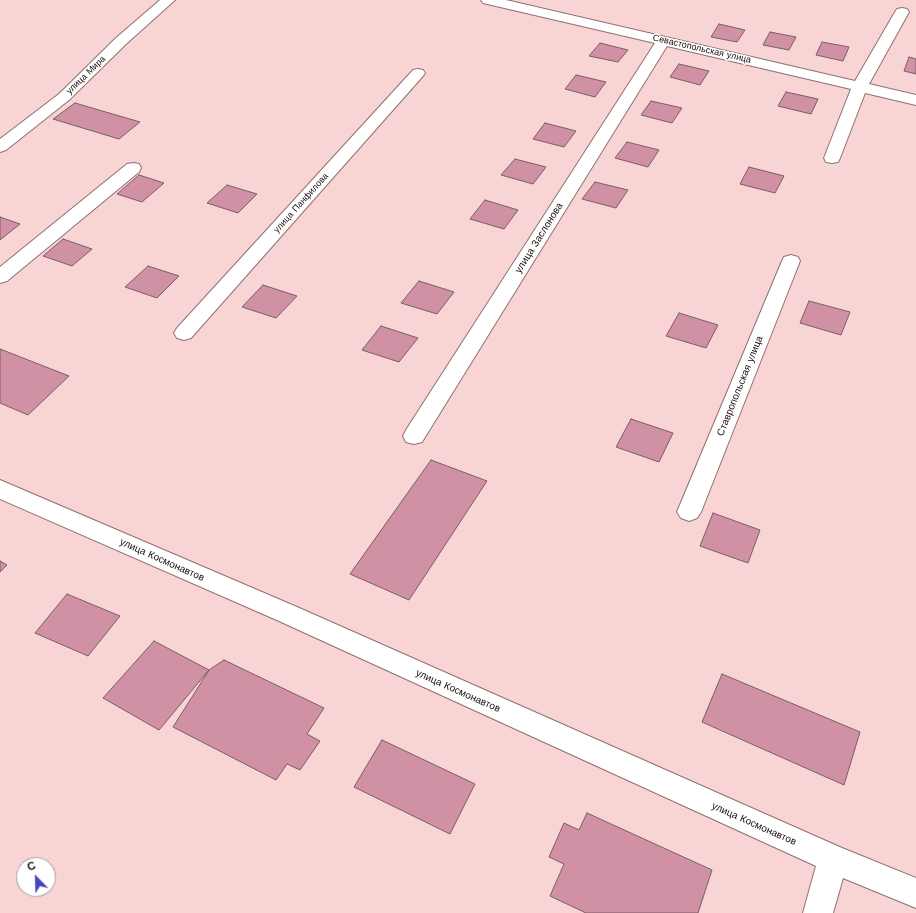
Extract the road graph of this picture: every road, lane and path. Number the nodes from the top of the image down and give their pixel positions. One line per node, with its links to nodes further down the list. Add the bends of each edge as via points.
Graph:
1 (168, 0): 8 (street, улица Мира, via 64,96)
2 (488, 0): 4 (street, Севастопольская улица)
3 (902, 12): 6 (street)
4 (664, 40): 6 (street, Севастопольская улица); 14 (street, улица Заслонова)
5 (418, 73): 13 (street, улица Панфилова)
6 (860, 86): 7 (street, Севастопольская улица); 9 (street)
7 (916, 100)
8 (0, 147)
9 (832, 158)
10 (133, 168): 12 (street)
11 (791, 260): 16 (street, Ставропольская улица)
12 (0, 277)
13 (184, 333)
14 (414, 436)
15 (0, 489): 17 (street, улица Космонавтов, via 288,614)
16 (689, 512)
17 (833, 859): 18 (street, улица Космонавтов); 19 (street)
18 (916, 893)
19 (818, 913)

